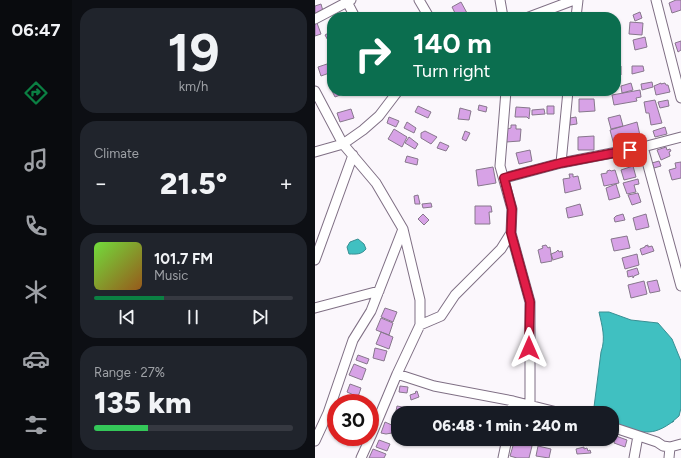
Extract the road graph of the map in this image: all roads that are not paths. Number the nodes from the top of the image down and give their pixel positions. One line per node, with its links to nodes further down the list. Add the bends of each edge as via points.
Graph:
1 (419, 0): 10 (street)
2 (500, 0): 11 (street)
3 (573, 0): 12 (street)
4 (578, 0): 13 (street)
5 (656, 0): 19 (street)
6 (348, 1): 8 (street); 9 (street)
7 (327, 12): 14 (street)
8 (328, 12)
9 (353, 12)
10 (426, 12)
11 (502, 12)
12 (542, 12)
13 (577, 12)
14 (315, 19)
15 (315, 91): 21 (street)
16 (393, 96): 21 (street, via 379,116)
17 (506, 96): 26 (street, via 500,166)
18 (568, 96): 25 (street)
19 (681, 98)
20 (681, 137): 22 (street)
21 (343, 144): 23 (street); 24 (street)
22 (643, 147): 25 (street); 30 (street)
23 (315, 152)
24 (353, 155): 27 (street, via 375,183); 29 (street)
25 (561, 163): 26 (street)
26 (504, 178): 28 (street, via 512,209)
27 (403, 229): 31 (street); 33 (street, via 420,300)
28 (511, 233): 33 (street, via 501,249 455,295 441,316); 36 (street, via 530,302)
29 (315, 260)
30 (681, 286)
31 (379, 291): 32 (street); 41 (street, via 371,311 353,340 328,413)
32 (315, 308)
33 (420, 325): 34 (street)
34 (397, 374): 35 (street, via 434,386); 45 (street)
35 (513, 401): 36 (street); 37 (street)
36 (530, 405): 38 (street)
37 (512, 406)
38 (534, 406)
39 (619, 429): 40 (street)
40 (638, 436): 44 (street); 47 (street)
41 (315, 441)
42 (681, 444): 44 (street)
43 (506, 446): 46 (street)
44 (670, 447): 48 (street)
45 (361, 458)
46 (503, 458)
47 (634, 458)
48 (669, 458)

